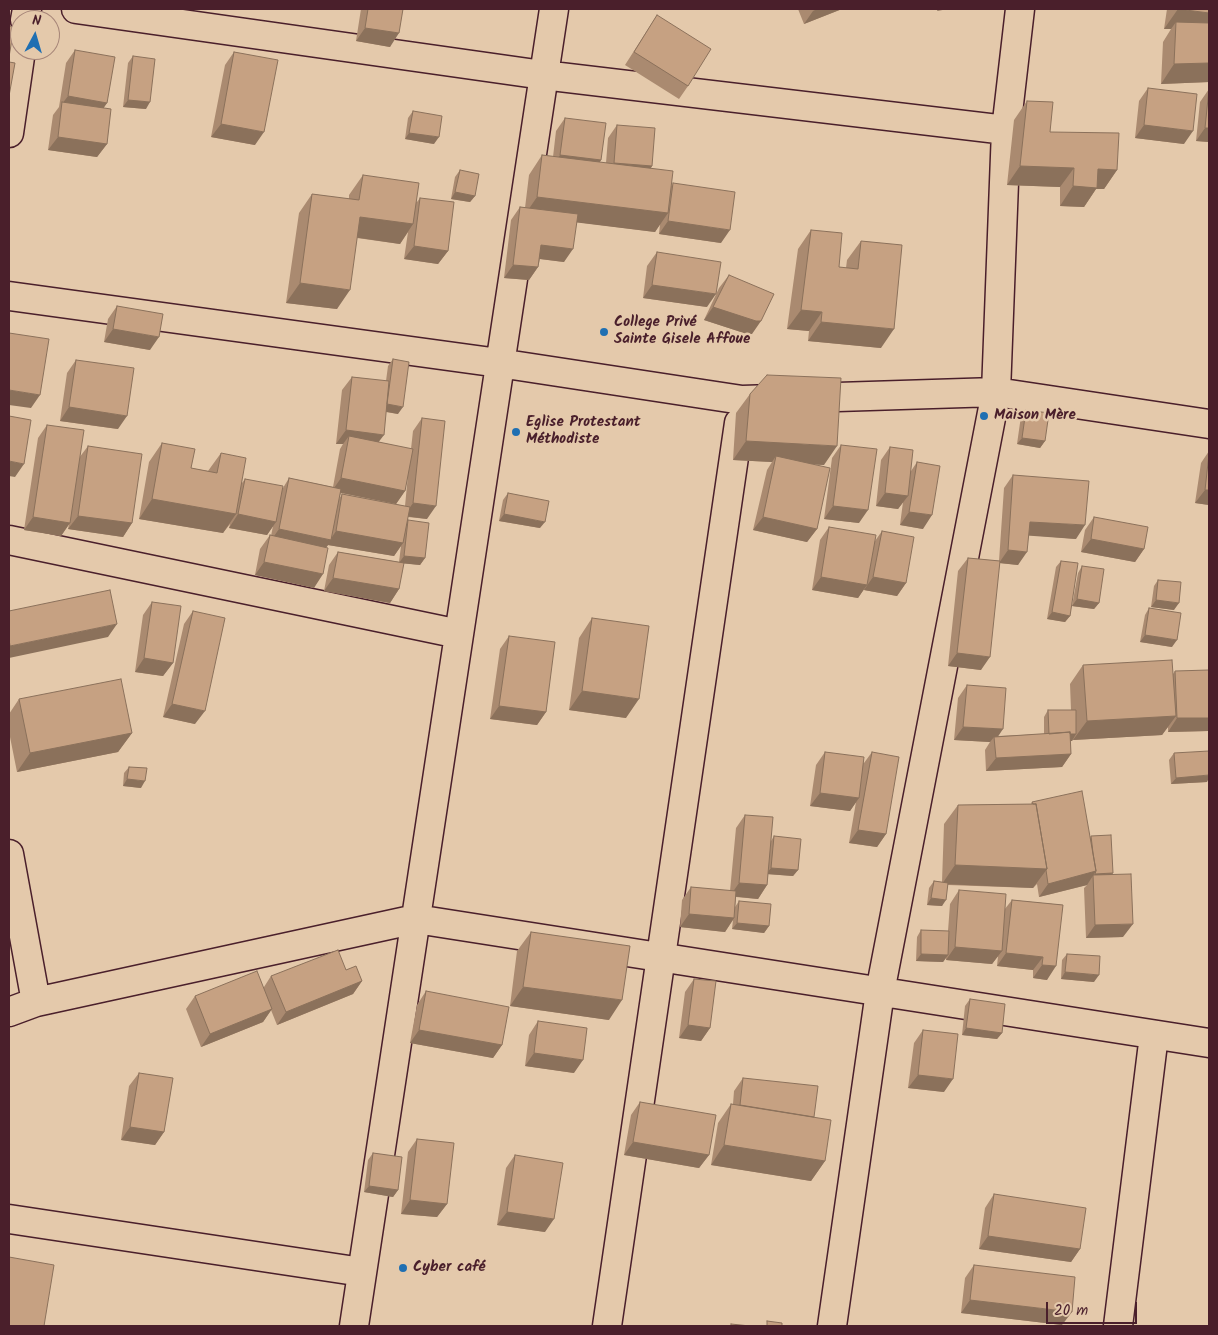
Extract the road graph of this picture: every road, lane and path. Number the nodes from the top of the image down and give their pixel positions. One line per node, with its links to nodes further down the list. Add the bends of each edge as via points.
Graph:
1 (76, 9): 5 (street)
2 (554, 9): 5 (street)
3 (1020, 9): 6 (street)
4 (20, 60): 7 (street)
5 (543, 75): 6 (street); 9 (street)
6 (1006, 130): 10 (street)
7 (9, 133)
8 (9, 296): 9 (street)
9 (499, 363): 11 (street); 14 (street)
10 (996, 392): 11 (street); 12 (street); 18 (street)
11 (742, 400): 17 (street)
12 (1209, 424)
13 (9, 540): 14 (street)
14 (459, 634): 16 (street)
15 (9, 854): 19 (street)
16 (416, 919): 17 (street); 19 (street); 24 (street)
17 (661, 957): 18 (street); 26 (street)
18 (880, 992): 21 (street); 27 (street)
19 (36, 1002): 20 (street)
20 (9, 1012)
21 (1154, 1035): 22 (street); 28 (street)
22 (1209, 1043)
23 (9, 1219): 24 (street)
24 (362, 1272): 25 (street)
25 (354, 1326)
26 (607, 1326)
27 (832, 1326)
28 (1118, 1326)

